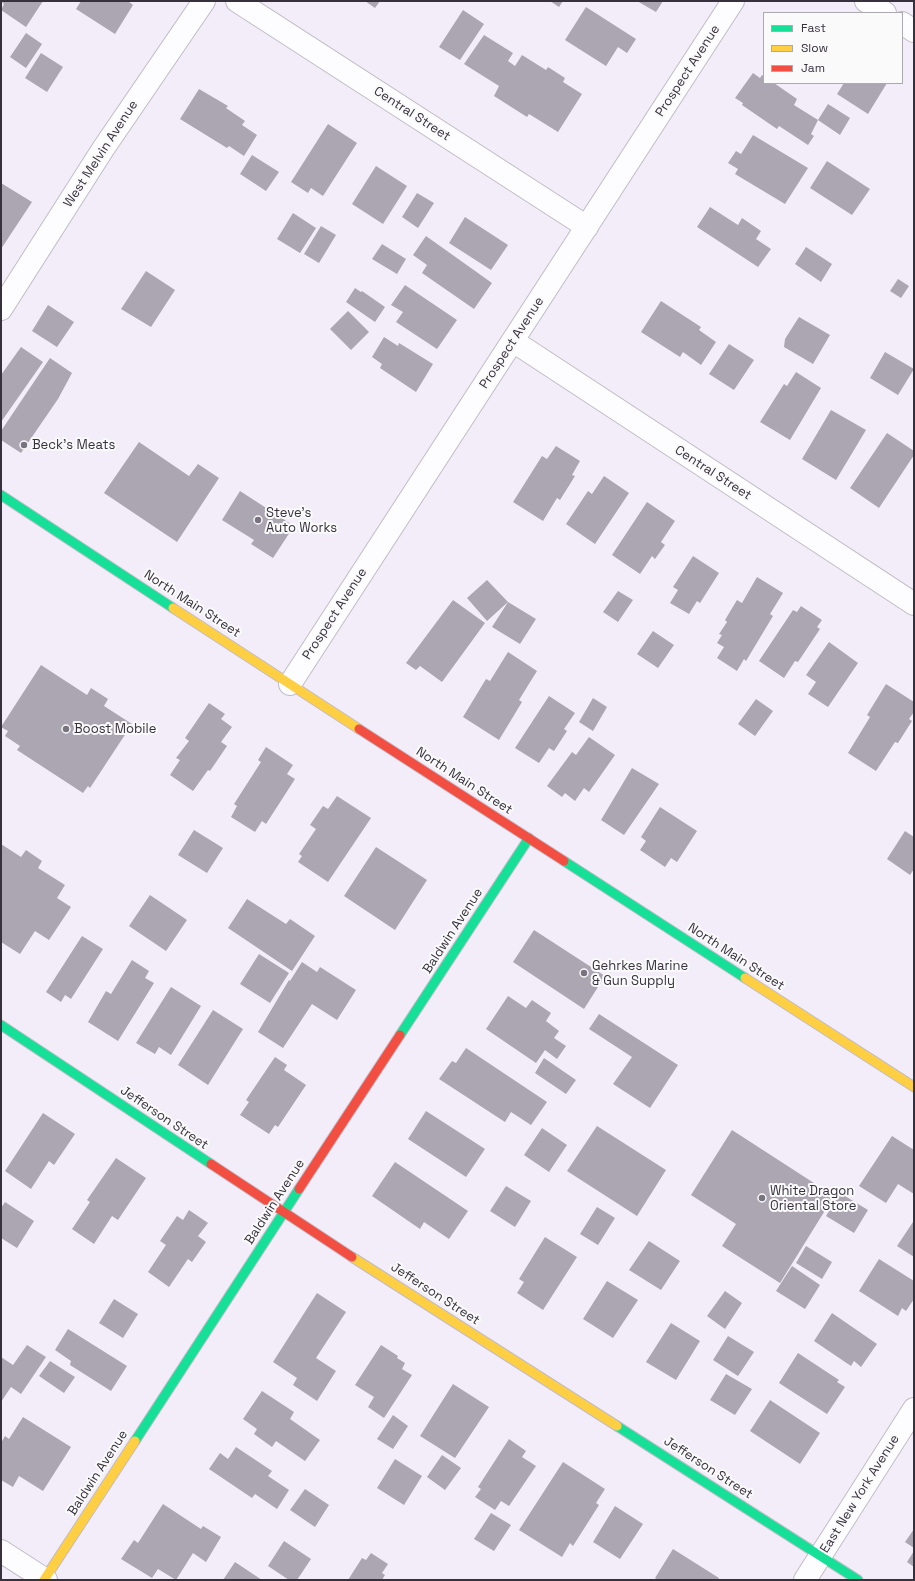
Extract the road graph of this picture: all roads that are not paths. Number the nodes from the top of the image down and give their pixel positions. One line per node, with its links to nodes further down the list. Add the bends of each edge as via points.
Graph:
1 (204, 1): 9 (street, West Melvin Avenue, via 103,149)
2 (237, 1): 8 (street, Central Street)
3 (733, 1): 8 (street, Prospect Avenue)
4 (866, 1): 5 (street)
5 (883, 12)
6 (903, 24): 7 (street)
7 (914, 31)
8 (587, 227): 10 (street, Prospect Avenue)
9 (1, 309)
10 (512, 341): 12 (street, Central Street); 13 (street, Prospect Avenue)
11 (1, 495): 13 (street, North Main Street)
12 (914, 604)
13 (290, 684): 14 (street, North Main Street)
14 (529, 838): 16 (street, North Main Street); 17 (street, Baldwin Avenue)
15 (1, 1025): 17 (street, Jefferson Street)
16 (914, 1087)
17 (284, 1213): 20 (street, Jefferson Street); 21 (street, Baldwin Avenue)
18 (914, 1409): 20 (street, East New York Avenue)
19 (1, 1551): 21 (street)
20 (821, 1555): 22 (street, East New York Avenue); 23 (street, Jefferson Street)
21 (44, 1580)
22 (805, 1580)
23 (858, 1580)

